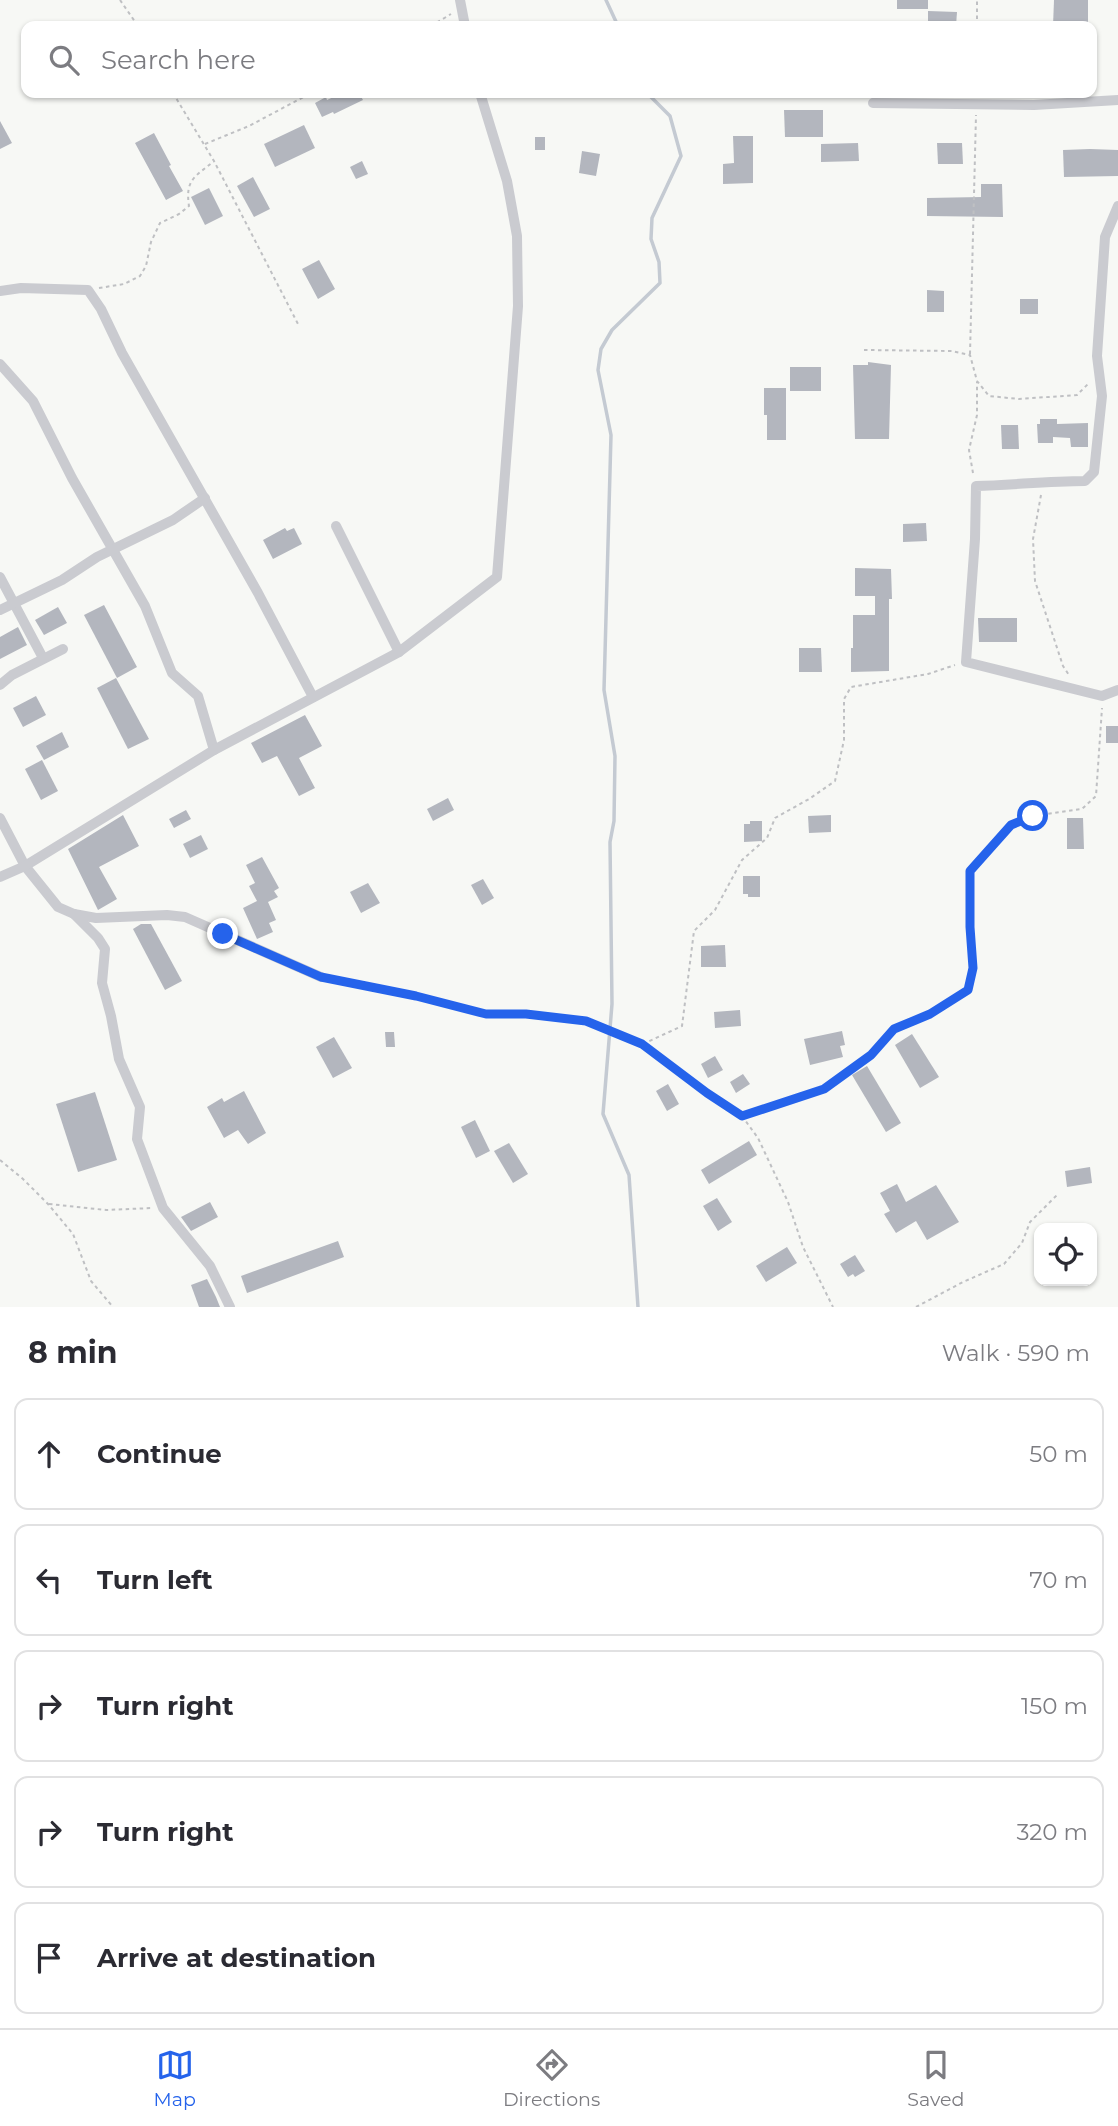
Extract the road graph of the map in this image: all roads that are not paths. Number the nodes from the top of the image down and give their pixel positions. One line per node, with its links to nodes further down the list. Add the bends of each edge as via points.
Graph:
1 (482, 98): 14 (street, via 507,181 517,236 518,306 497,577)
2 (1118, 100): 3 (street, via 1034,105)
3 (873, 103)
4 (1118, 206): 17 (street, via 1105,237 1097,356 1102,396 1094,472 1085,481 976,486 966,662 1102,696)
5 (0, 291): 7 (street, via 88,289)
6 (0, 364): 9 (street, via 33,401)
7 (205, 498): 9 (street); 18 (street)
8 (336, 526): 14 (street)
9 (114, 551): 11 (street); 19 (street, via 145,606 172,673 198,696)
10 (0, 577): 11 (street)
11 (14, 604): 12 (street); 15 (street)
12 (0, 610)
13 (63, 649): 15 (street)
14 (399, 652): 18 (street)
15 (43, 658): 16 (street)
16 (0, 685)
17 (1118, 690)
18 (313, 697): 19 (street)
19 (214, 750): 21 (street)
20 (0, 818): 21 (street)
21 (26, 866): 22 (street); 23 (street, via 58,907)
22 (0, 877)
23 (74, 914): 24 (street, via 185,917); 25 (street, via 105,949 102,983 119,1059 140,1107 137,1139 163,1208 210,1266)
24 (321, 977)
25 (230, 1307)

